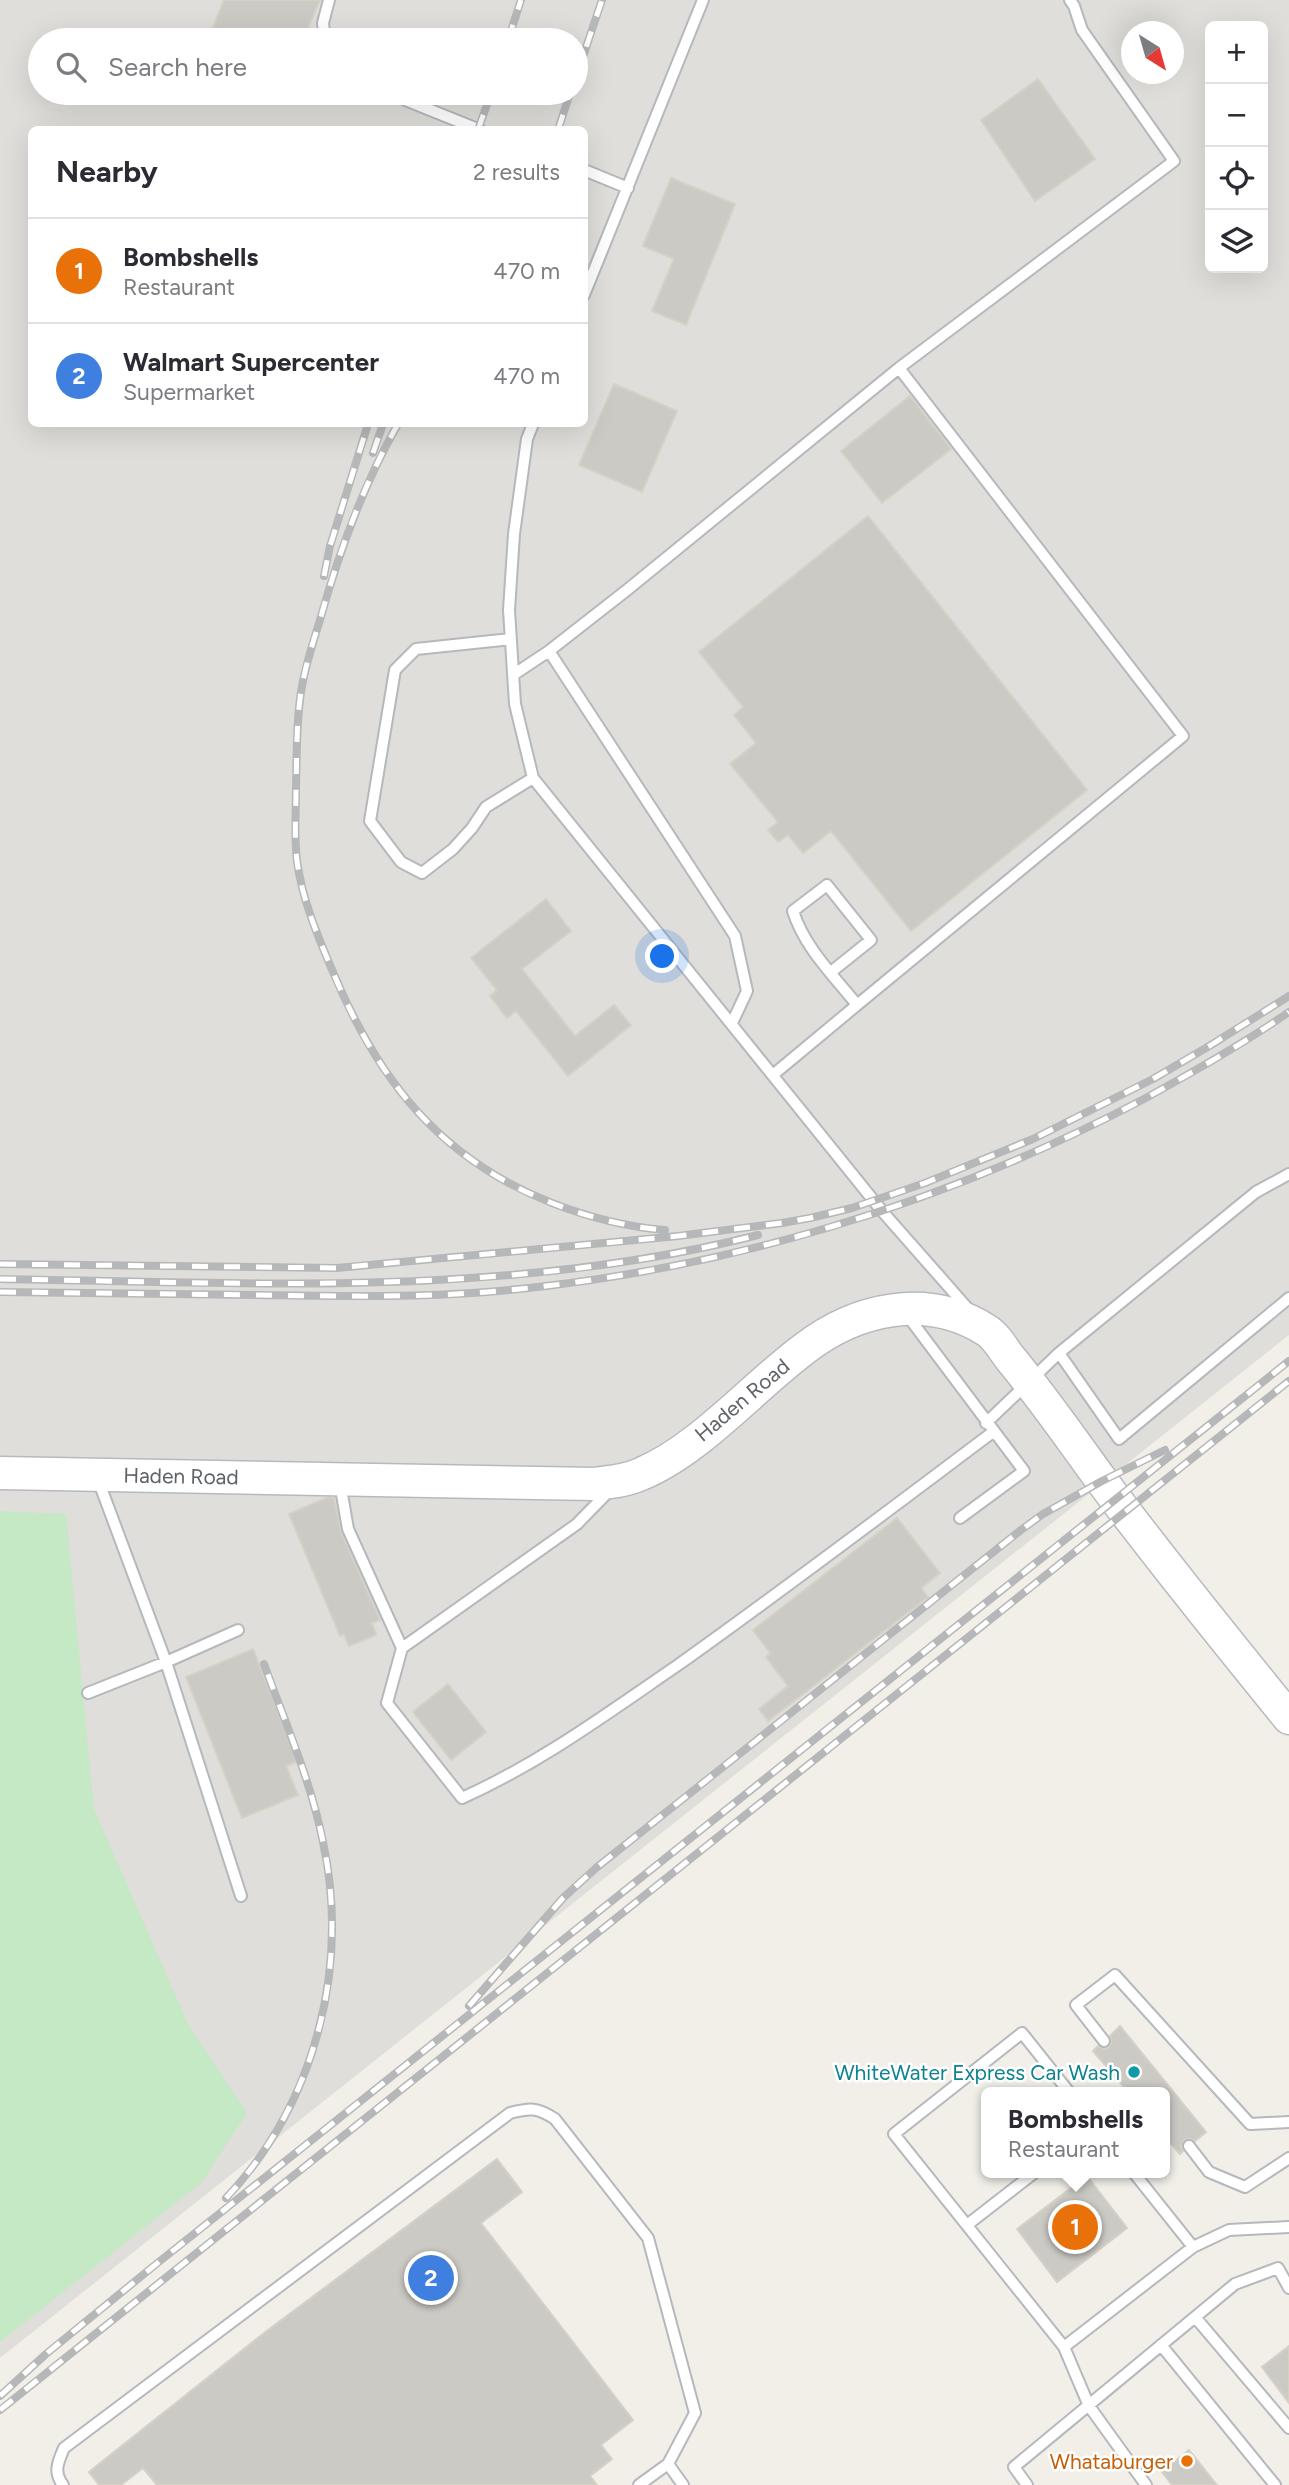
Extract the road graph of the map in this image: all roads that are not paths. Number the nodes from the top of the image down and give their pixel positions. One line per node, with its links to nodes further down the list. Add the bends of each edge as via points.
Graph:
1 (329, 0): 4 (lane)
2 (703, 0): 8 (lane)
3 (1070, 0): 10 (lane, via 1082,30 1174,161)
4 (324, 28)
5 (418, 105): 6 (lane)
6 (470, 126)
7 (588, 172): 8 (lane)
8 (628, 188): 9 (lane)
9 (588, 285)
10 (899, 368): 13 (lane); 17 (lane, via 1183,736)
11 (532, 427): 12 (lane, via 514,534)
12 (511, 639): 14 (lane); 15 (lane, via 416,649 395,670 370,821 401,862 422,873 453,849 486,807)
13 (549, 652): 14 (lane); 18 (lane, via 735,936 747,991)
14 (513, 675): 15 (lane, via 515,704)
15 (533, 778): 18 (lane)
16 (831, 972): 16 (lane, via 799,930 793,911 827,884 871,940); 17 (lane)
17 (857, 1004): 19 (lane)
18 (732, 1023): 19 (lane)
19 (774, 1074): 23 (lane, via 882,1211)
20 (1289, 1174): 24 (lane, via 1256,1192)
21 (1289, 1298): 24 (lane, via 1119,1439)
22 (902, 1308): 23 (street, Haden Road, via 949,1312); 26 (lane); 30 (street, Haden Road, via 854,1320 830,1332 685,1448 640,1475)
23 (989, 1331): 25 (street, Haden Road)
24 (1059, 1353): 25 (lane)
25 (1030, 1382): 26 (lane); 36 (street, Haden Road)
26 (990, 1428): 31 (lane, via 1024,1471); 33 (lane, via 762,1605 577,1735 501,1781 462,1798 387,1703)
27 (0, 1473): 28 (street, Haden Road)
28 (97, 1474): 29 (street, Haden Road); 34 (lane)
29 (340, 1480): 30 (street, Haden Road); 33 (lane, via 348,1529)
30 (618, 1482): 33 (lane, via 577,1524)
31 (960, 1518)
32 (238, 1630): 34 (lane)
33 (402, 1648)
34 (166, 1662): 35 (lane); 37 (lane)
35 (88, 1693)
36 (1289, 1718)
37 (241, 1896)
38 (1104, 2041): 40 (lane, via 1076,2005 1115,1975 1250,2124)
39 (1065, 2087): 45 (lane, via 1022,2033 894,2134)
40 (1289, 2122)
41 (1189, 2147): 42 (lane, via 1209,2172 1245,2187)
42 (1289, 2158)
43 (1028, 2178): 45 (lane)
44 (1138, 2178): 47 (lane)
45 (967, 2225): 53 (lane)
46 (1289, 2227): 47 (lane, via 1228,2230)
47 (1193, 2246): 53 (lane)
48 (1289, 2259): 49 (lane)
49 (1278, 2268): 50 (lane); 51 (lane, via 1235,2284)
50 (1289, 2288)
51 (1195, 2317): 52 (lane); 55 (lane)
52 (1161, 2345): 54 (lane); 62 (lane)
53 (1064, 2347): 54 (lane)
54 (1089, 2406): 60 (lane, via 1014,2467); 61 (lane)
55 (1289, 2428)
56 (668, 2464): 57 (lane, via 695,2413 648,2238 555,2119 541,2110 527,2109 510,2113 64,2448 56,2466); 58 (lane); 59 (lane)
57 (63, 2485)
58 (639, 2485)
59 (684, 2485)
60 (1027, 2485)
61 (1146, 2485)
62 (1275, 2485)

